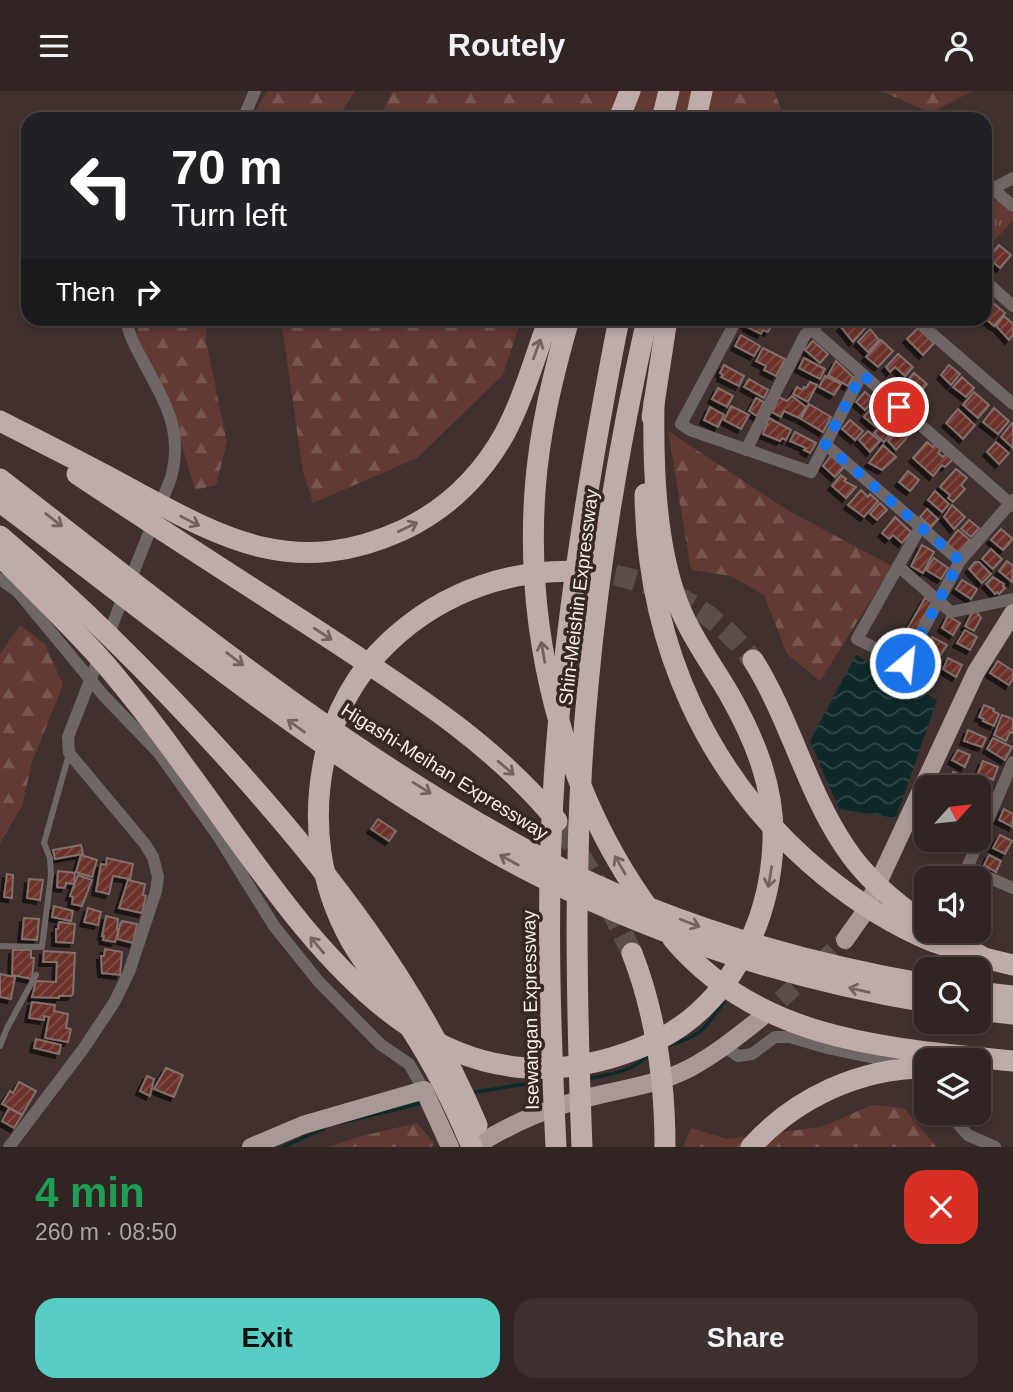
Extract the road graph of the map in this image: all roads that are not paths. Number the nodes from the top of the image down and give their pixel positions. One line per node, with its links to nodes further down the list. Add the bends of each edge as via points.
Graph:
1 (255, 91): 5 (street)
2 (632, 91): 6 (highway); 7 (highway)
3 (669, 91): 8 (highway)
4 (704, 91): 9 (highway); 10 (highway)
5 (246, 112)
6 (623, 112)
7 (628, 112)
8 (664, 112)
9 (698, 112)
10 (703, 112)
11 (1013, 178): 12 (street)
12 (992, 189)
13 (992, 193): 14 (street)
14 (1013, 206)
15 (992, 287): 16 (street)
16 (1013, 306)
17 (128, 326): 47 (street, via 172,418 176,450 171,478 68,737)
18 (546, 326): 30 (highway, one-way to 18, via 246,545 301,553 350,548 434,513 481,469 514,413)
19 (567, 326): 75 (highway, one-way to 19, via 836,1038 753,1005 679,946 621,867 572,762 539,624 534,555 539,453)
20 (618, 326): 50 (highway, Shin-Meishin Expressway, via 572,591 553,784)
21 (646, 326): 86 (highway, Shin-Meishin Expressway, via 620,456 587,686 579,885)
22 (666, 326): 28 (highway)
23 (733, 326): 32 (street, via 681,424)
24 (815, 326): 26 (street)
25 (923, 326): 29 (street)
26 (811, 329): 27 (street); 32 (street)
27 (862, 374): 31 (street); 35 (street)
28 (654, 402): 38 (highway, one-way to 38, via 653,449 668,571 687,623 752,739 774,820 771,874 756,928 734,969 706,1004 652,1043 588,1067 531,1072 456,1058 425,1044 369,1002 284,905 130,695 78,634); 53 (highway, via 646,462 652,580 680,678 706,735 739,787 807,861 849,894)
29 (1013, 404)
30 (0, 421): 49 (highway, one-way to 49, via 387,676 513,774)
31 (825, 444): 32 (street, via 811,472); 36 (street)
32 (746, 450)
33 (0, 479): 64 (highway, Higashi-Meihan Expressway, one-way to 64, via 309,713 456,810 546,860 708,930 790,955)
34 (0, 502): 67 (highway, Higashi-Meihan Expressway, one-way to 34, via 784,972 707,948 544,879 452,828 303,731)
35 (1012, 503): 39 (street)
36 (920, 526): 39 (street); 40 (street)
37 (0, 536): 84 (highway, via 83,610 200,728 307,850 387,955 447,1057)
38 (0, 556)
39 (960, 561): 44 (street)
40 (898, 566): 44 (street); 44 (street, via 857,639 905,663)
41 (615, 575): 83 (highway, via 566,571 499,579 435,606 382,648 348,696 326,751 318,794 319,843 327,886 342,924 433,1065)
42 (0, 579): 78 (street, via 18,593 104,696 158,752 274,926 319,982 380,1044 409,1064)
43 (1013, 599): 44 (street, via 951,612)
44 (939, 601)
45 (1013, 613): 54 (main road, via 976,672 864,913)
46 (753, 660): 52 (highway, via 845,847)
47 (69, 753): 57 (lane, via 44,843 51,874 42,947); 80 (street, via 145,844 158,877 156,891 129,972 114,1001 72,1066)
48 (1013, 762): 51 (street, via 967,868)
49 (562, 827)
50 (551, 872): 85 (highway, Isewangan Expressway)
51 (1013, 888)
52 (914, 921)
53 (914, 922)
54 (845, 940)
55 (937, 943): 59 (highway)
56 (957, 943): 60 (highway)
57 (0, 946)
58 (632, 953): 87 (highway, via 653,1023)
59 (981, 957)
60 (982, 957)
61 (991, 960): 62 (highway)
62 (1013, 965)
63 (37, 975): 71 (lane)
64 (914, 982)
65 (991, 993): 66 (highway)
66 (1013, 996)
67 (914, 1000)
68 (991, 1011): 69 (highway)
69 (1013, 1014)
70 (761, 1018): 73 (main road)
71 (3, 1028): 72 (lane)
72 (0, 1046)
73 (725, 1047): 74 (street, via 738,1056 752,1054 775,1037 790,1037 879,1059); 83 (main road, via 689,1069 642,1086 567,1103)
74 (914, 1060)
75 (1011, 1068): 77 (highway)
76 (914, 1069): 88 (highway, via 870,1075 821,1093 778,1121)
77 (991, 1070)
78 (424, 1090): 81 (main road, via 303,1125); 82 (main road)
79 (959, 1125): 89 (street, via 968,1135)
80 (9, 1147)
81 (251, 1147)
82 (450, 1147)
83 (473, 1147)
84 (485, 1147)
85 (556, 1147)
86 (582, 1147)
87 (665, 1147)
88 (751, 1147)
89 (995, 1147)

